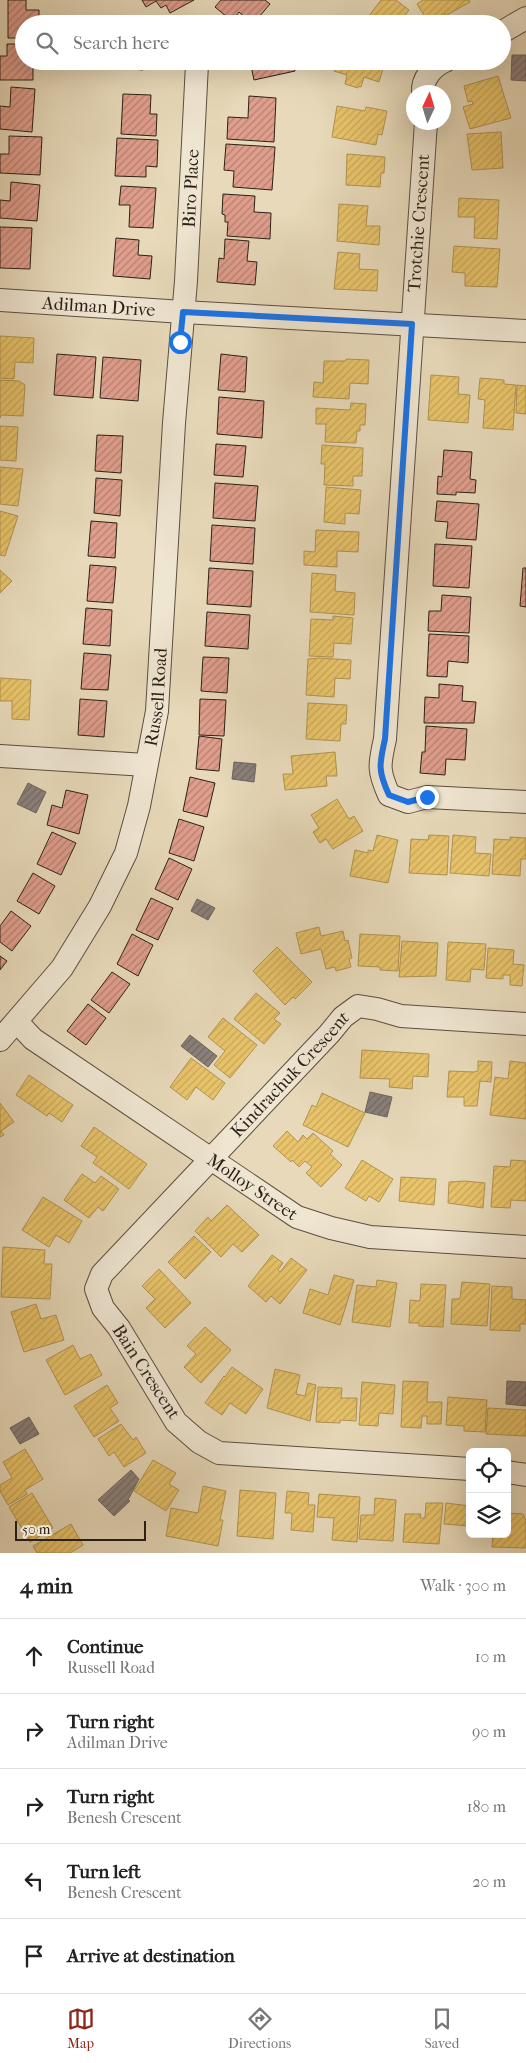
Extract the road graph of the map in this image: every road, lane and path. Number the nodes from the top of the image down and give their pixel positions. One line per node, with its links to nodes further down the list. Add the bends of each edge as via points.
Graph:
1 (526, 18): 2 (street)
2 (511, 27)
3 (197, 70): 8 (street, Biro Place)
4 (432, 70): 5 (street)
5 (422, 85)
6 (425, 130): 9 (street, Trotchie Crescent)
7 (0, 300): 8 (street, Adilman Drive)
8 (183, 312): 9 (street, Adilman Drive); 12 (street, Russell Road, via 157,711)
9 (412, 324): 10 (street, Adilman Drive); 13 (street, Trotchie Crescent, via 385,739 380,774 389,795 408,802 427,797)
10 (526, 331)
11 (0, 756): 12 (street)
12 (146, 765): 14 (street, Russell Road, via 126,853 100,906 62,968)
13 (526, 802)
14 (17, 1022): 16 (street, Russell Road); 17 (street, Molloy Street, via 33,1039)
15 (526, 1024): 17 (street, Kindrachuk Crescent, via 402,1016 358,1006 343,1017)
16 (0, 1040)
17 (212, 1159): 18 (street, Molloy Street, via 297,1217 331,1228 370,1237); 19 (street, Bain Crescent, via 102,1274 96,1289 103,1308 119,1328 176,1422 199,1442 219,1453)
18 (526, 1247)
19 (466, 1469)
20 (511, 1473): 21 (street)
21 (526, 1475)

